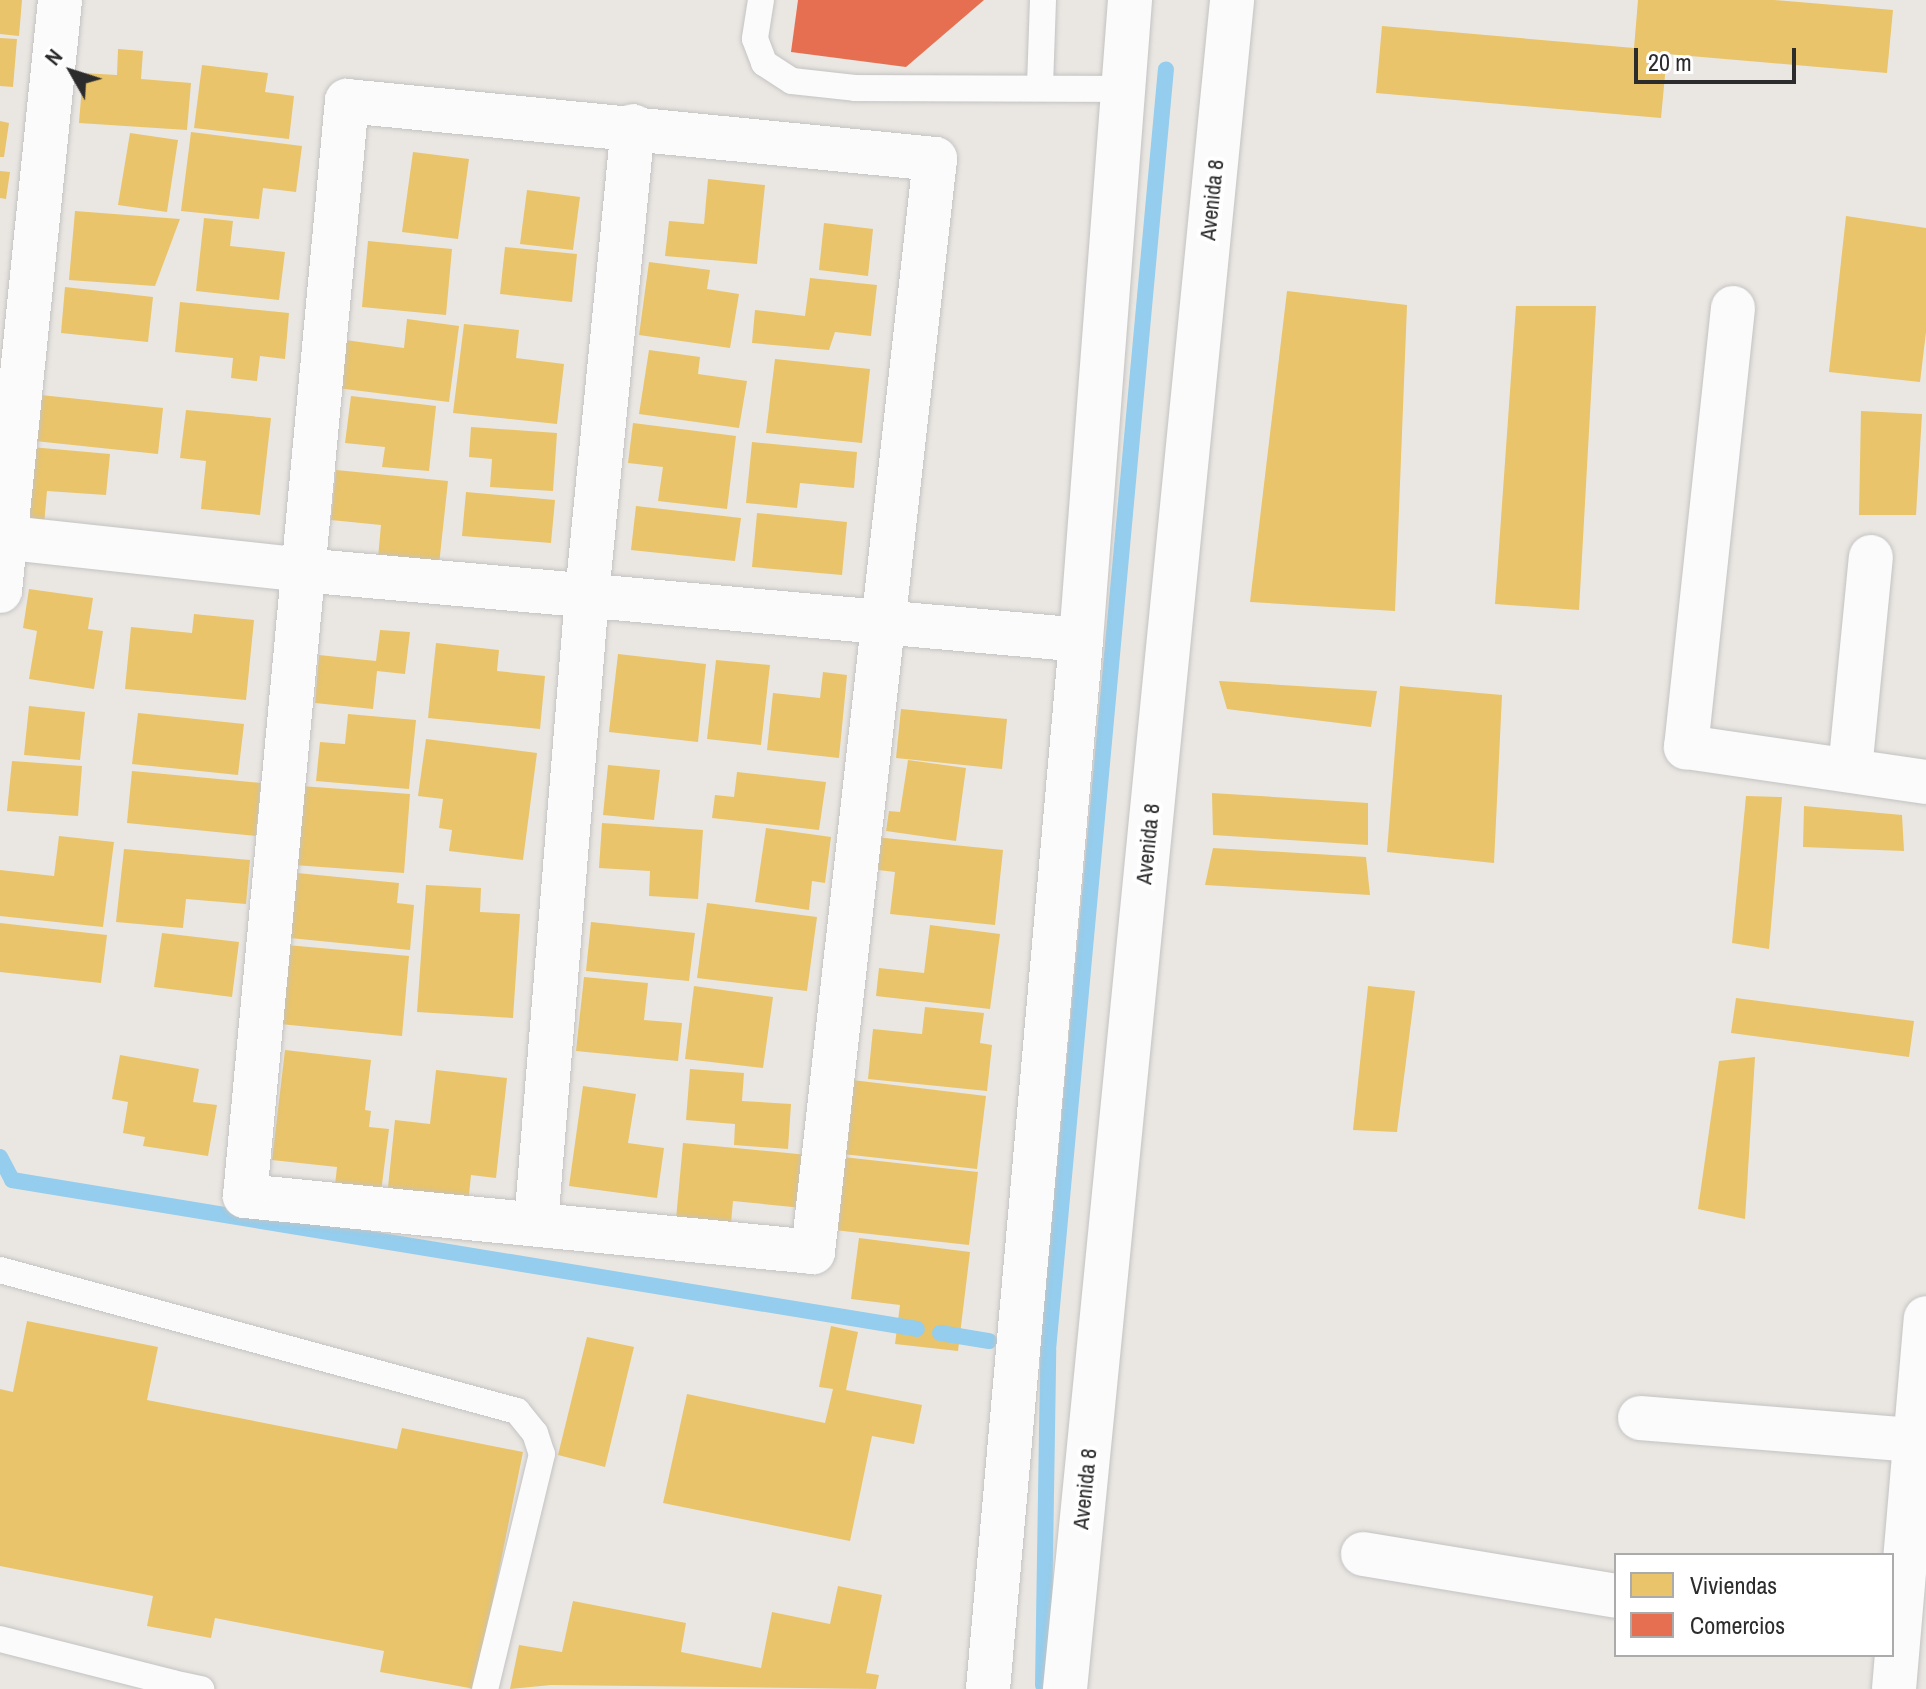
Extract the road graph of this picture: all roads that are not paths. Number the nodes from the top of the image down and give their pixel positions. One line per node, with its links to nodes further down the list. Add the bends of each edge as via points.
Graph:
1 (60, 0): 10 (street)
2 (761, 0): 6 (lane, via 755,39 764,63 792,81 855,88)
3 (1043, 0): 6 (lane)
4 (1130, 0): 7 (street)
5 (1232, 0): 32 (street, Avenida 8)
6 (1040, 86): 7 (lane)
7 (1123, 89): 16 (street)
8 (633, 126): 12 (street, via 347,101); 14 (street); 15 (street, via 935,159)
9 (1733, 308): 17 (street, via 1686,747)
10 (2, 538): 12 (street); 13 (street)
11 (1871, 557): 17 (street)
12 (302, 570): 14 (street); 19 (street, via 245,1196)
13 (0, 591)
14 (587, 595): 15 (street); 19 (street)
15 (886, 626): 16 (street); 19 (street, via 813,1252)
16 (1081, 640): 31 (street)
17 (1850, 770): 18 (street)
18 (1926, 782)
19 (536, 1224)
20 (0, 1270): 30 (lane, via 517,1411 535,1433 542,1454)
21 (1926, 1318): 23 (street)
22 (1640, 1418): 23 (street)
23 (1914, 1440): 27 (street)
24 (1363, 1554): 25 (street)
25 (1614, 1596)
26 (0, 1639): 28 (lane)
27 (1895, 1643): 33 (street)
28 (171, 1686): 29 (lane)
29 (201, 1689)
30 (485, 1689)
31 (988, 1689)
32 (1065, 1689)
33 (1894, 1689)

